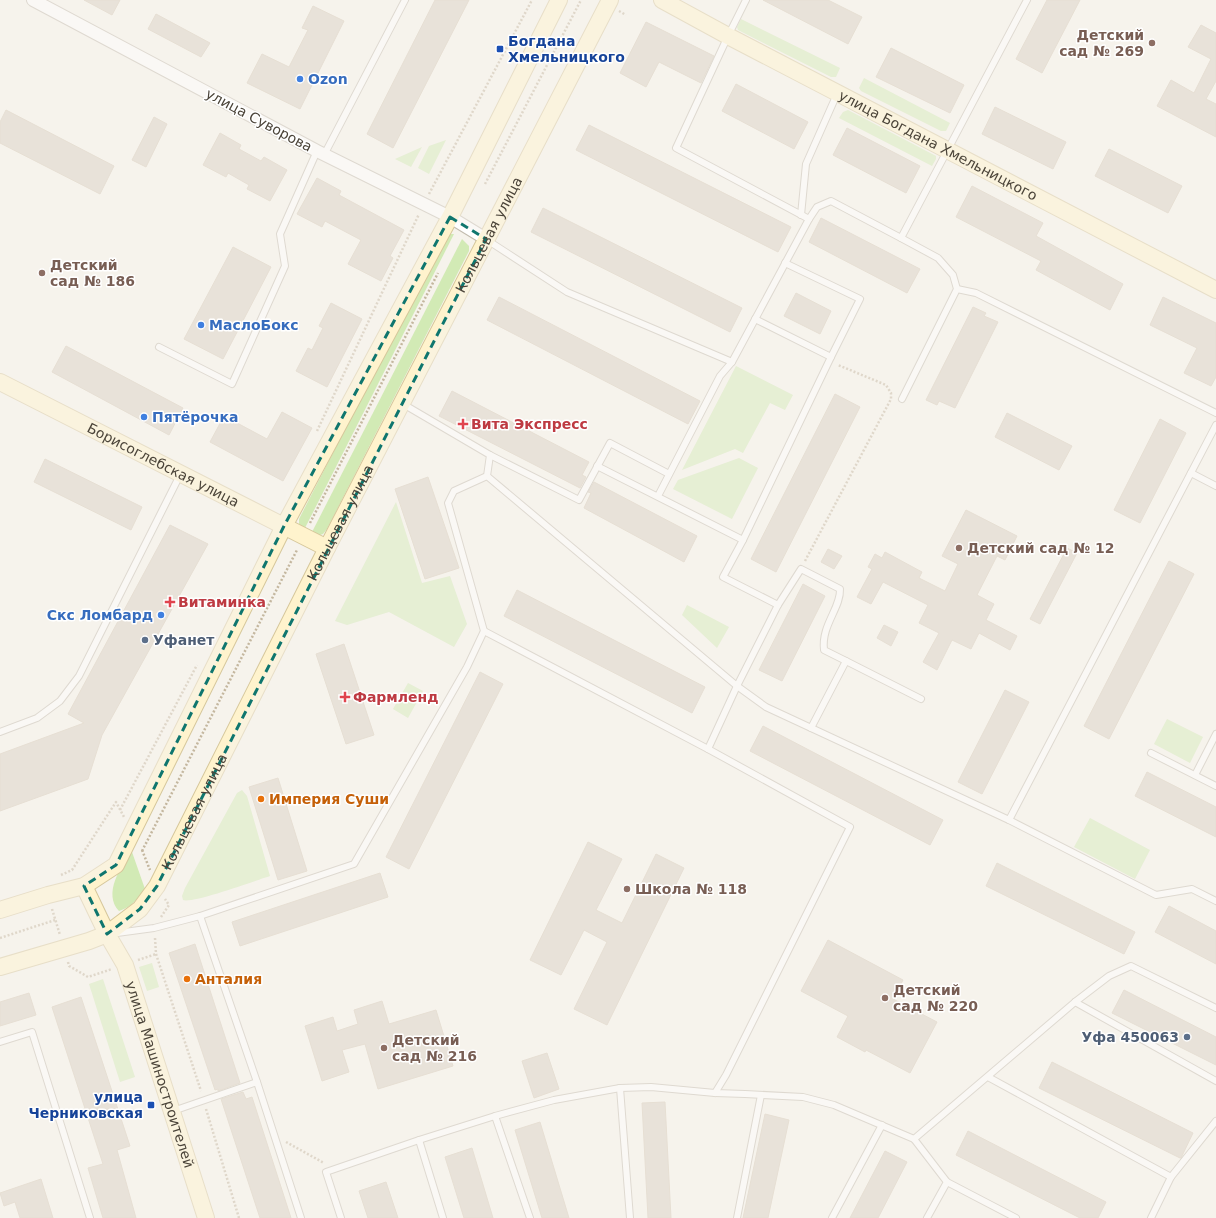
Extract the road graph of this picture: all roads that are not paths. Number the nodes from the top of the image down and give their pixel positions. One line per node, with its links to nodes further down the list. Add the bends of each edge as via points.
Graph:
1 (33, 0): 11 (street, улица Суворова)
2 (405, 0): 11 (lane)
3 (559, 0): 13 (main road)
4 (610, 0): 16 (main road, Кольцевая улица)
5 (662, 0): 8 (main road, улица Богдана Хмельницкого)
6 (746, 0): 8 (lane)
7 (1027, 0): 10 (lane)
8 (728, 36): 9 (main road, улица Богдана Хмельницкого); 12 (lane, via 676,148)
9 (838, 93): 10 (main road, улица Богдана Хмельницкого); 12 (lane, via 806,164)
10 (948, 150): 15 (lane); 19 (main road, улица Богдана Хмельницкого)
11 (321, 153): 13 (street, улица Суворова); 21 (lane, via 280,234 284,266 232,384)
12 (801, 215): 14 (lane)
13 (450, 217): 16 (street, улица Суворова); 37 (main road)
14 (809, 219): 15 (lane, via 817,207 831,201); 17 (lane)
15 (901, 238): 18 (lane, via 938,258 953,275)
16 (486, 239): 23 (lane, via 567,292); 26 (main road, Кольцевая улица)
17 (785, 263): 20 (lane); 22 (lane, via 860,299)
18 (956, 289): 25 (lane); 27 (lane, via 976,293)
19 (1216, 290)
20 (755, 319): 22 (lane); 23 (lane)
21 (159, 347)
22 (830, 359): 38 (lane)
23 (732, 362): 33 (lane, via 720,376)
24 (0, 382): 31 (main road, Борисоглебская улица)
25 (902, 399)
26 (402, 403): 29 (lane); 39 (main road, Кольцевая улица)
27 (1216, 413)
28 (1216, 424): 32 (lane)
29 (490, 455): 30 (lane, via 579,500); 34 (lane)
30 (597, 466): 33 (lane, via 610,443); 36 (lane)
31 (182, 473): 37 (main road, Борисоглебская улица); 46 (lane, via 79,676 60,701 37,718)
32 (1190, 473): 35 (lane); 52 (lane)
33 (669, 474): 36 (lane)
34 (487, 476): 41 (lane, via 454,491 448,503); 43 (lane)
35 (1216, 486)
36 (658, 496): 38 (lane)
37 (284, 526): 39 (main road, Борисоглебская улица); 53 (main road, via 116,865)
38 (743, 540): 40 (lane, via 723,577)
39 (328, 548): 57 (main road, Кольцевая улица, via 157,886 140,909)
40 (778, 605): 42 (lane, via 801,569 840,589 823,640 824,650); 43 (lane)
41 (484, 632): 48 (lane); 56 (lane, via 467,667 354,864)
42 (846, 661): 44 (lane); 45 (lane)
43 (737, 686): 45 (lane, via 766,707); 48 (lane)
44 (921, 699)
45 (811, 728): 52 (lane)
46 (0, 732)
47 (1216, 734): 50 (lane)
48 (708, 750): 66 (lane, via 850,827 730,1068)
49 (1151, 753): 50 (lane)
50 (1195, 775): 51 (lane)
51 (1216, 786)
52 (1009, 820): 54 (lane, via 1156,895 1192,889)
53 (84, 886): 55 (main road); 57 (main road, улица Машиностроителей)
54 (1216, 901)
55 (0, 910)
56 (200, 916): 57 (lane, via 154,928); 64 (lane)
57 (107, 934): 58 (main road, Кольцевая улица); 68 (main road, улица Машиностроителей, via 125,965)
58 (0, 968)
59 (1075, 1002): 60 (lane, via 1109,976 1131,966); 62 (lane); 63 (lane)
60 (1216, 1008)
61 (0, 1042): 76 (lane, via 32,1032)
62 (988, 1077): 72 (lane); 74 (lane)
63 (1216, 1081)
64 (257, 1082): 68 (lane); 78 (lane)
65 (620, 1088): 66 (lane, via 651,1087); 69 (lane, via 554,1100); 82 (lane)
66 (715, 1093): 67 (lane)
67 (761, 1095): 71 (lane, via 803,1097 834,1105); 83 (lane)
68 (173, 1111): 77 (main road, улица Машиностроителей)
69 (495, 1116): 73 (lane); 81 (lane)
70 (1216, 1121): 74 (lane)
71 (882, 1125): 72 (lane); 84 (lane)
72 (914, 1139): 75 (lane)
73 (419, 1140): 79 (lane, via 326,1172); 80 (lane)
74 (1171, 1177): 87 (lane)
75 (947, 1182): 85 (lane); 86 (lane)
76 (90, 1218)
77 (206, 1218)
78 (301, 1218)
79 (341, 1218)
80 (443, 1218)
81 (530, 1218)
82 (630, 1218)
83 (737, 1218)
84 (832, 1218)
85 (927, 1218)
86 (1016, 1218)
87 (1151, 1218)

